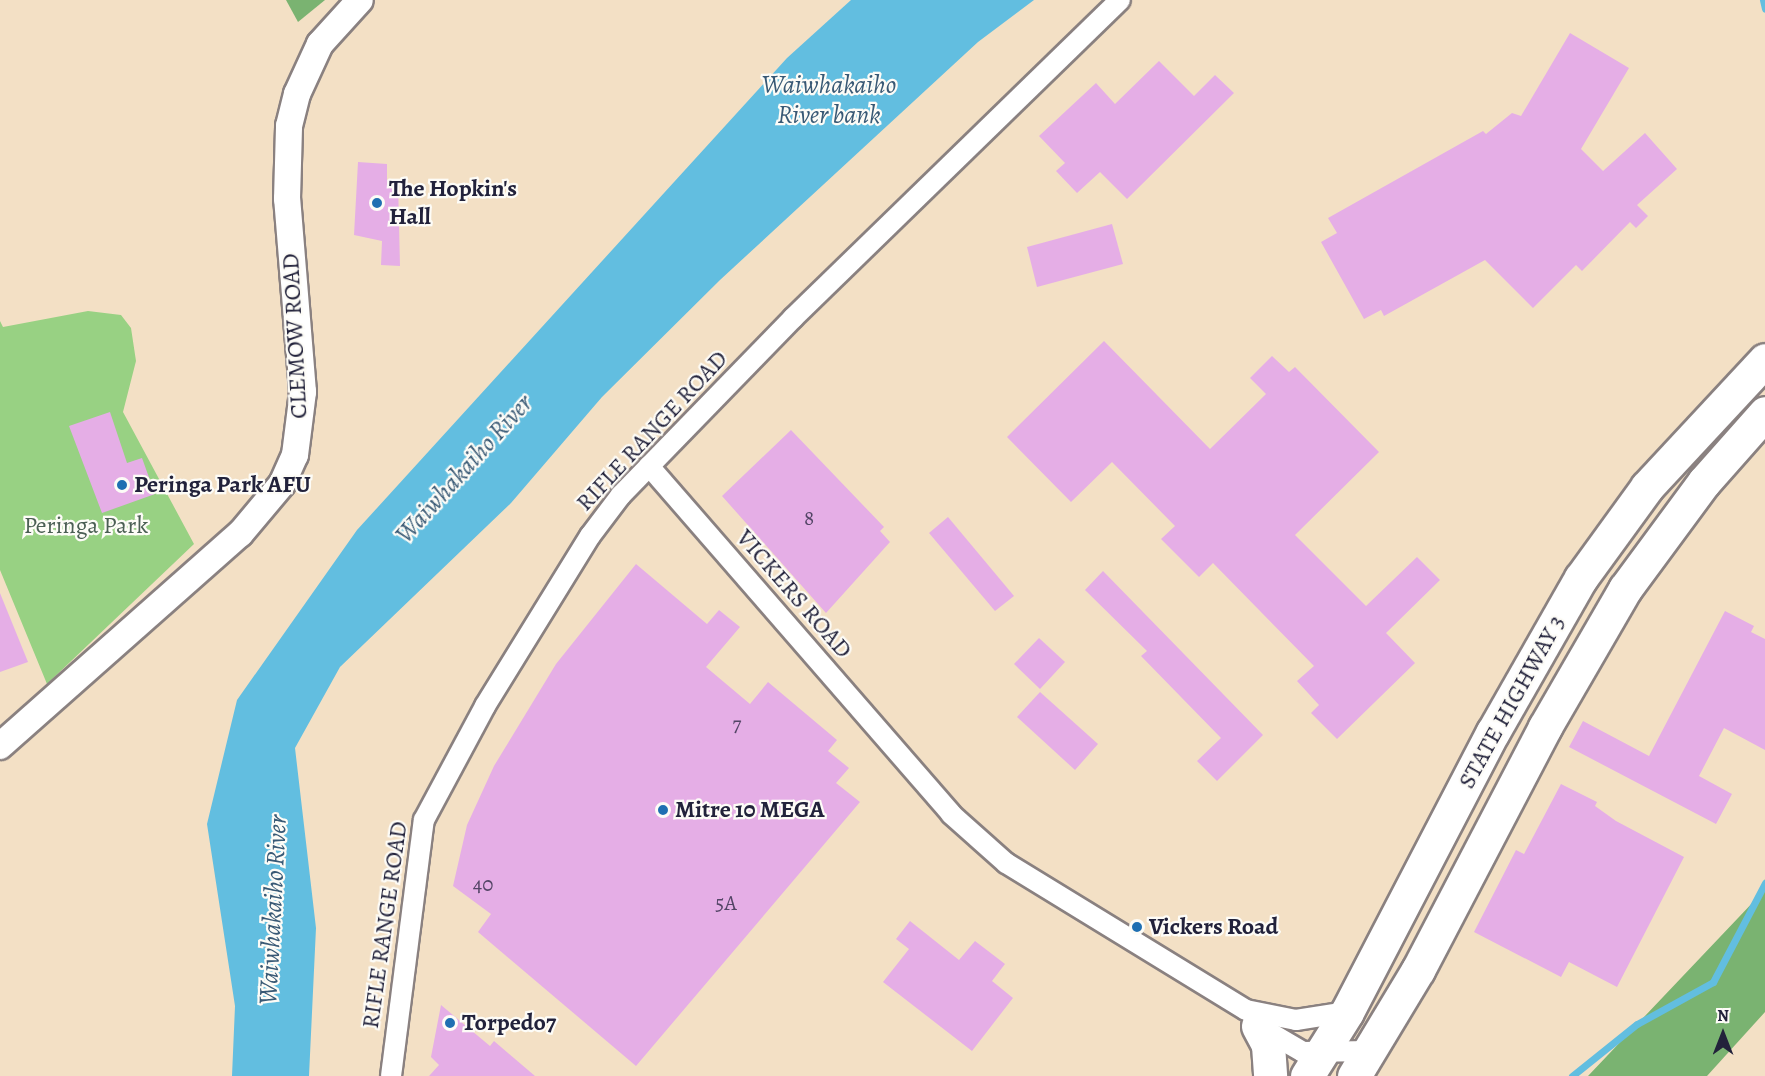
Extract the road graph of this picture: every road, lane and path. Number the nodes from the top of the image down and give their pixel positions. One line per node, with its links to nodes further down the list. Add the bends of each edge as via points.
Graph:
1 (360, 0): 6 (street, CLEMOW ROAD, via 320,44 303,78 290,126 287,199 303,392 295,455 282,484 240,534)
2 (1120, 0): 5 (street, RIFLE RANGE ROAD)
3 (1765, 360): 7 (highway, STATE HIGHWAY 3, via 1647,487 1581,578 1493,732)
4 (1765, 413): 9 (highway, STATE HIGHWAY 3, via 1704,482 1625,589)
5 (649, 466): 8 (street, VICKERS ROAD, via 951,814 1036,886); 11 (street, RIFLE RANGE ROAD, via 590,536 485,706 423,820)
6 (0, 746)
7 (1347, 1012): 8 (street, VICKERS ROAD, via 1296,1020); 10 (highway, STATE HIGHWAY 3)
8 (1252, 1018): 10 (street, VICKERS ROAD, via 1303,1052); 12 (highway, via 1268,1046)
9 (1362, 1063): 10 (street, VICKERS ROAD)
10 (1314, 1065)
11 (391, 1076)
12 (1270, 1076)

